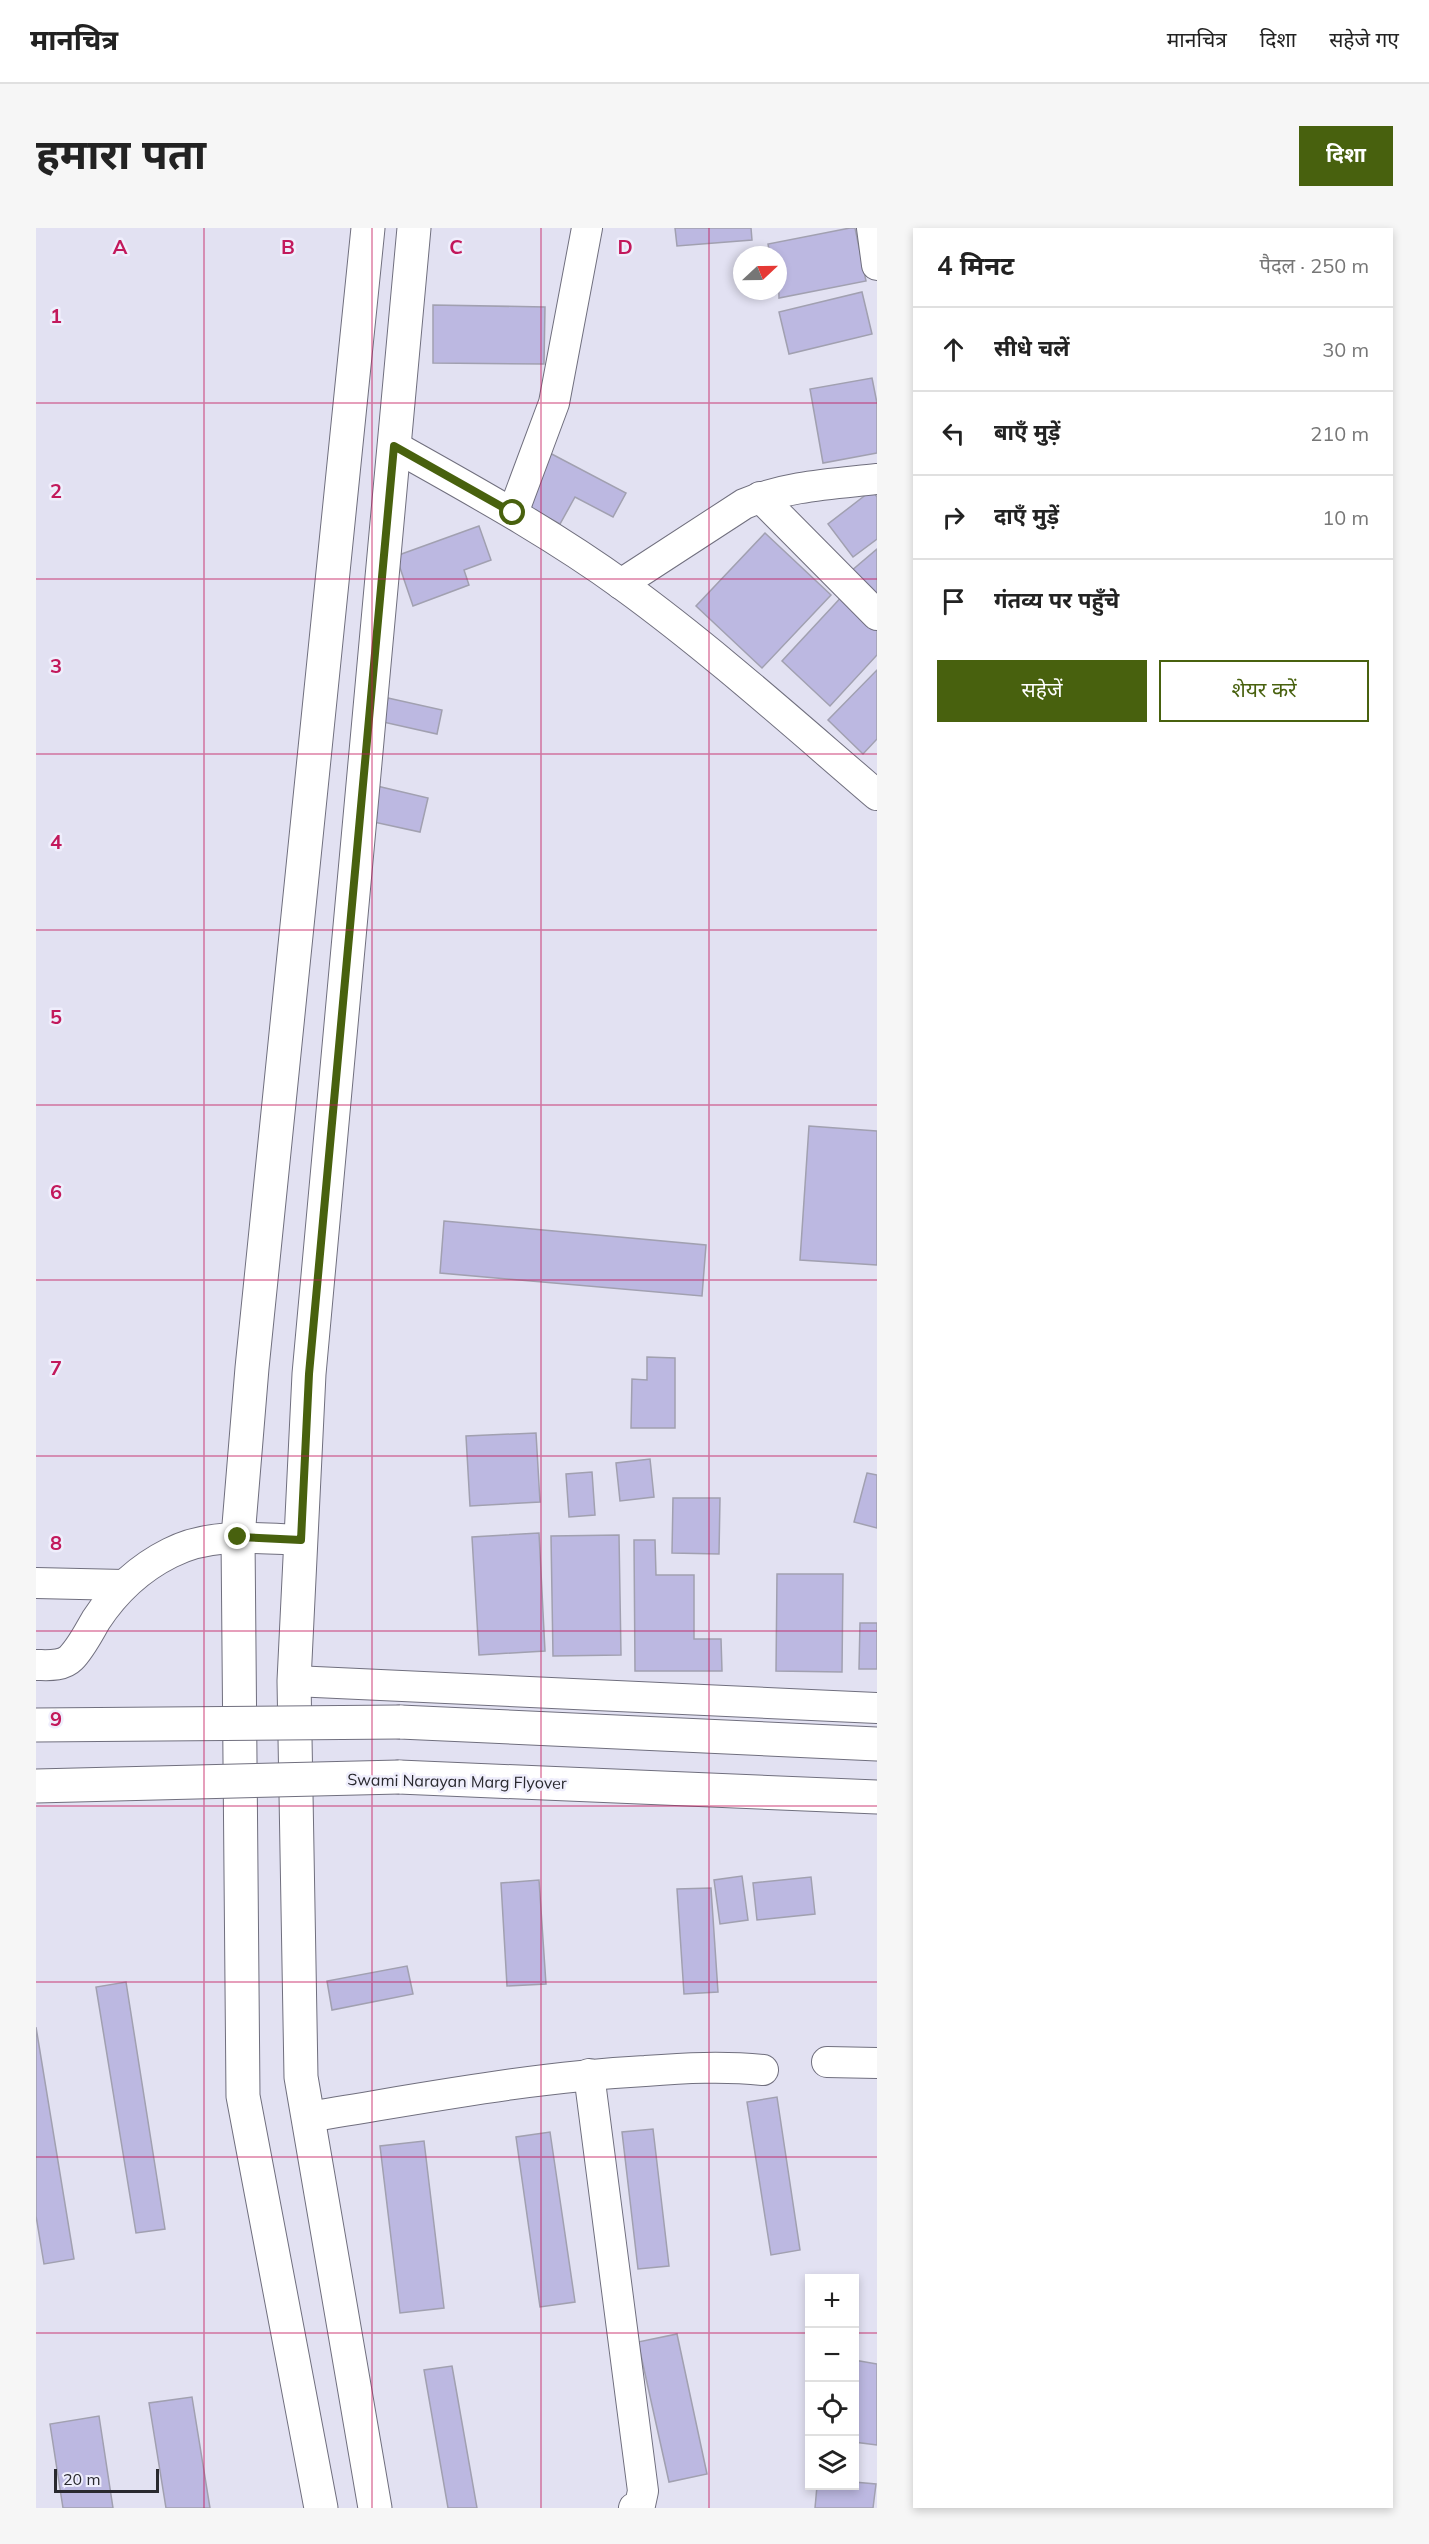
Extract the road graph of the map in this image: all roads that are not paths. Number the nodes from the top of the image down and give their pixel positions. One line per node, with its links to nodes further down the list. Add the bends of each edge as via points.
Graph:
1 (368, 228): 13 (street)
2 (414, 228): 6 (street)
3 (587, 228): 9 (street, via 554,403)
4 (872, 228): 5 (street)
5 (877, 265)
6 (394, 446): 9 (street); 14 (street, via 309,1374)
7 (877, 479): 8 (street, via 785,490)
8 (760, 497): 10 (street); 11 (street)
9 (513, 513): 10 (street)
10 (621, 584): 12 (street, via 669,619)
11 (877, 615)
12 (877, 795)
13 (238, 1537): 14 (street); 16 (street, via 196,1543 171,1552); 29 (street, via 243,2096)
14 (301, 1540): 18 (street)
15 (36, 1582): 16 (street)
16 (124, 1586): 17 (street, via 107,1603 71,1658 55,1665)
17 (36, 1665)
18 (294, 1681): 19 (street); 28 (street, via 301,2078)
19 (877, 1708)
20 (36, 1725): 21 (street, bridge, via 400,1722)
21 (877, 1744)
22 (36, 1786): 23 (street, Swami Narayan Marg Flyover, bridge, via 399,1777)
23 (877, 1797)
24 (827, 2062): 25 (street)
25 (877, 2062)
26 (763, 2070): 27 (street, via 723,2066)
27 (590, 2074): 28 (street); 31 (street, via 643,2492 640,2505)
28 (308, 2117): 30 (street)
29 (321, 2508)
30 (375, 2508)
31 (634, 2508)

